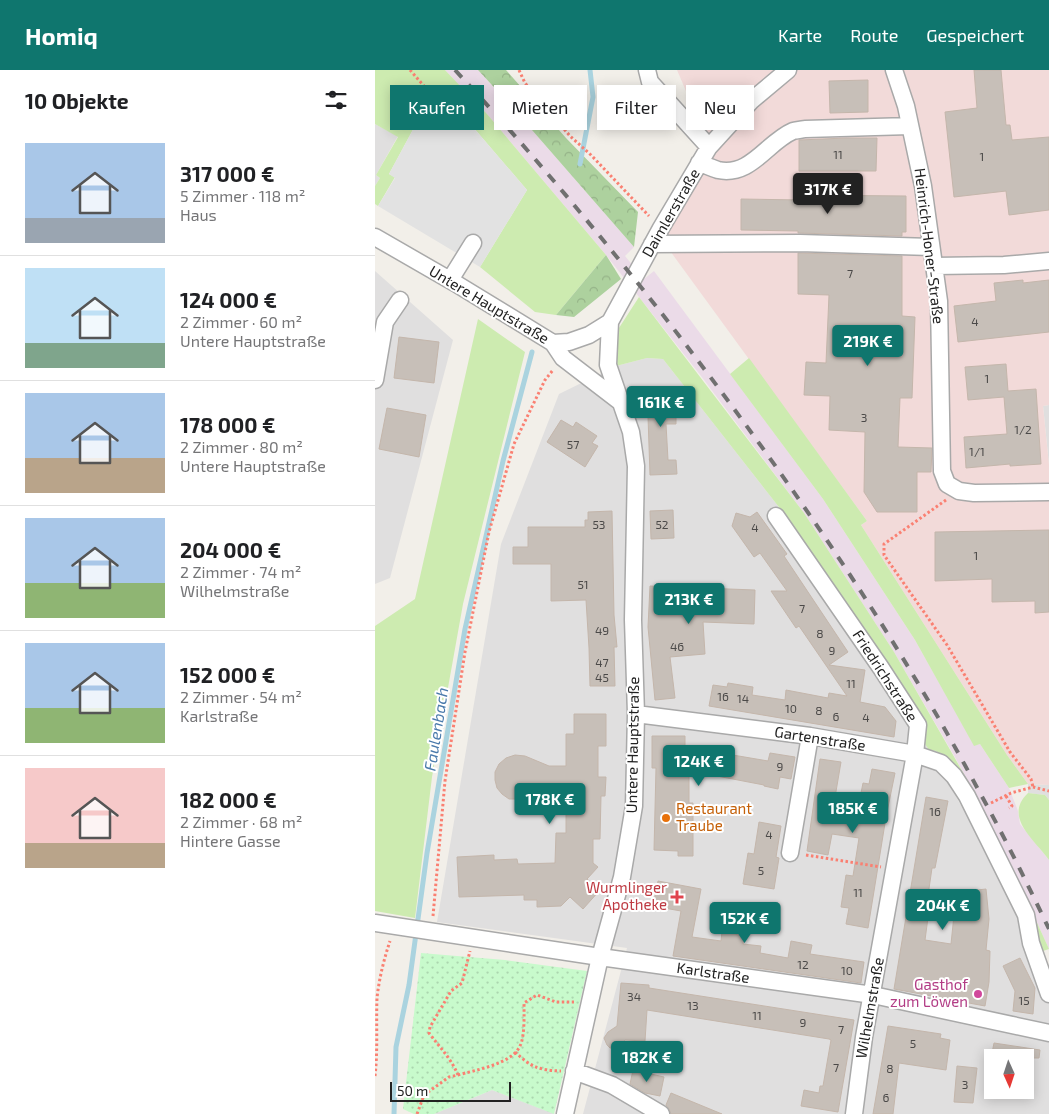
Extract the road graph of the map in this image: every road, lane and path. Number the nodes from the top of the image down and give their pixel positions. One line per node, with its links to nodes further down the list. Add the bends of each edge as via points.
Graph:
1 (410, 70): 6 (path)
2 (519, 70): 10 (path, via 525,82 570,136)
3 (647, 70): 8 (street, via 650,82)
4 (894, 70): 7 (street, Heinrich-Honer-Straße)
5 (780, 73): 8 (street, Daimlerstraße)
6 (423, 85)
7 (910, 126): 9 (street, via 793,131 741,168 718,170); 14 (street, Heinrich-Honer-Straße, via 923,186)
8 (709, 147): 9 (street, Daimlerstraße)
9 (699, 163): 10 (street, Daimlerstraße)
10 (661, 228): 13 (street, Daimlerstraße)
11 (375, 237): 17 (street, Untere Hauptstraße)
12 (473, 243): 17 (street)
13 (652, 244): 14 (street, via 800,243); 19 (street, Daimlerstraße)
14 (931, 247): 16 (street, Heinrich-Honer-Straße)
15 (1049, 261): 16 (street)
16 (934, 266): 24 (street, Heinrich-Honer-Straße, via 939,301 942,471)
17 (450, 280): 20 (street, Untere Hauptstraße)
18 (400, 300): 22 (street, via 385,322)
19 (610, 322): 20 (street, via 589,335); 23 (street, Untere Hauptstraße, via 607,365)
20 (553, 343): 21 (street, Untere Hauptstraße)
21 (563, 358): 23 (street, Untere Hauptstraße); 39 (path, via 545,380 514,444 489,532 465,652 445,782)
22 (375, 380)
23 (619, 401): 27 (street, Untere Hauptstraße, via 631,432 636,466 633,620)
24 (953, 487): 25 (street, via 974,493); 30 (path, via 884,544 884,555 947,645 1010,752 1031,779)
25 (1049, 492)
26 (776, 516): 29 (street, Friedrichstraße, via 918,725)
27 (636, 714): 28 (street, Gartenstraße); 41 (street, Untere Hauptstraße, via 634,806 621,877)
28 (810, 736): 29 (street, Gartenstraße); 35 (street)
29 (915, 754): 36 (street, Wilhelmstraße); 42 (street, via 941,763 967,796 1026,916 1031,943)
30 (1031, 787): 31 (path); 32 (path)
31 (1049, 791)
32 (1006, 796): 33 (path); 34 (path, via 1012,806)
33 (991, 803)
34 (1009, 808)
35 (790, 853): 36 (path)
36 (894, 869): 43 (street, Wilhelmstraße)
37 (375, 923): 38 (street, Karlstraße)
38 (399, 926): 39 (street, Karlstraße); 49 (path, via 384,960 377,997)
39 (428, 931): 40 (street, Karlstraße)
40 (473, 938): 41 (street, Karlstraße); 48 (path, via 462,983 451,991 429,1033 443,1048)
41 (600, 957): 43 (street, Karlstraße); 44 (street, Untere Hauptstraße)
42 (1049, 994)
43 (873, 995): 45 (street, Karlstraße); 53 (street, Wilhelmstraße)
44 (589, 1005): 46 (path, via 556,1002 537,995 524,1003 520,1046); 47 (street, Untere Hauptstraße)
45 (1049, 1032)
46 (515, 1052): 47 (path, via 528,1064 547,1071); 48 (path, via 506,1060)
47 (574, 1072): 51 (street, Untere Hauptstraße); 52 (street, via 612,1085)
48 (458, 1075): 50 (path, via 424,1096)
49 (375, 1076)
50 (417, 1114)
51 (565, 1114)
52 (661, 1114)
53 (854, 1114)

